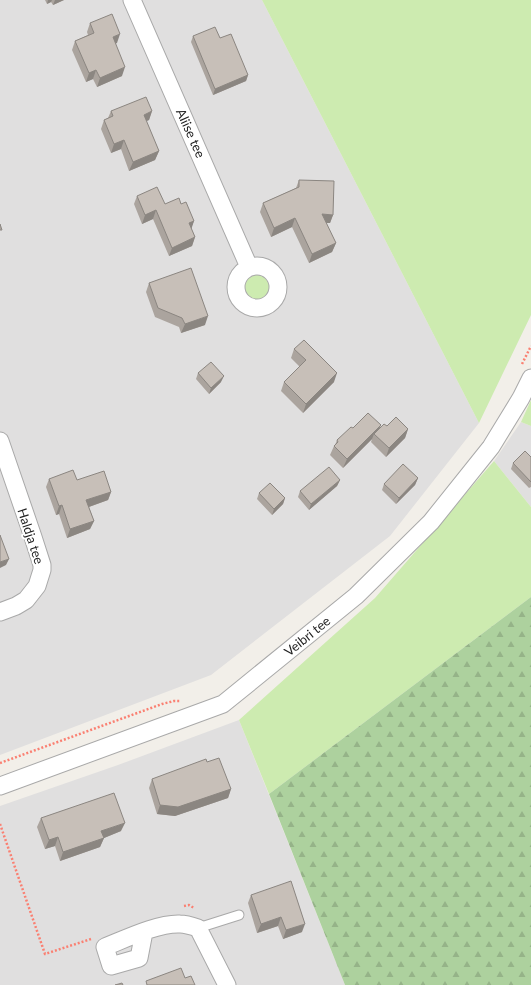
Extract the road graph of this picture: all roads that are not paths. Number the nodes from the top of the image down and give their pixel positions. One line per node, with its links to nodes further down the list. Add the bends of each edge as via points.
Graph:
1 (132, 0): 2 (street, Aliise tee)
2 (249, 267)
3 (526, 372): 6 (street, Veibri tee, via 521,398 492,447 431,522 356,596 223,704)
4 (0, 442): 5 (street, Haldja tee, via 42,570 37,586 26,600)
5 (0, 612)
6 (0, 786)
7 (239, 914): 8 (lane)
8 (198, 928): 9 (street, via 169,925); 10 (street)
9 (144, 932)
10 (227, 985)

